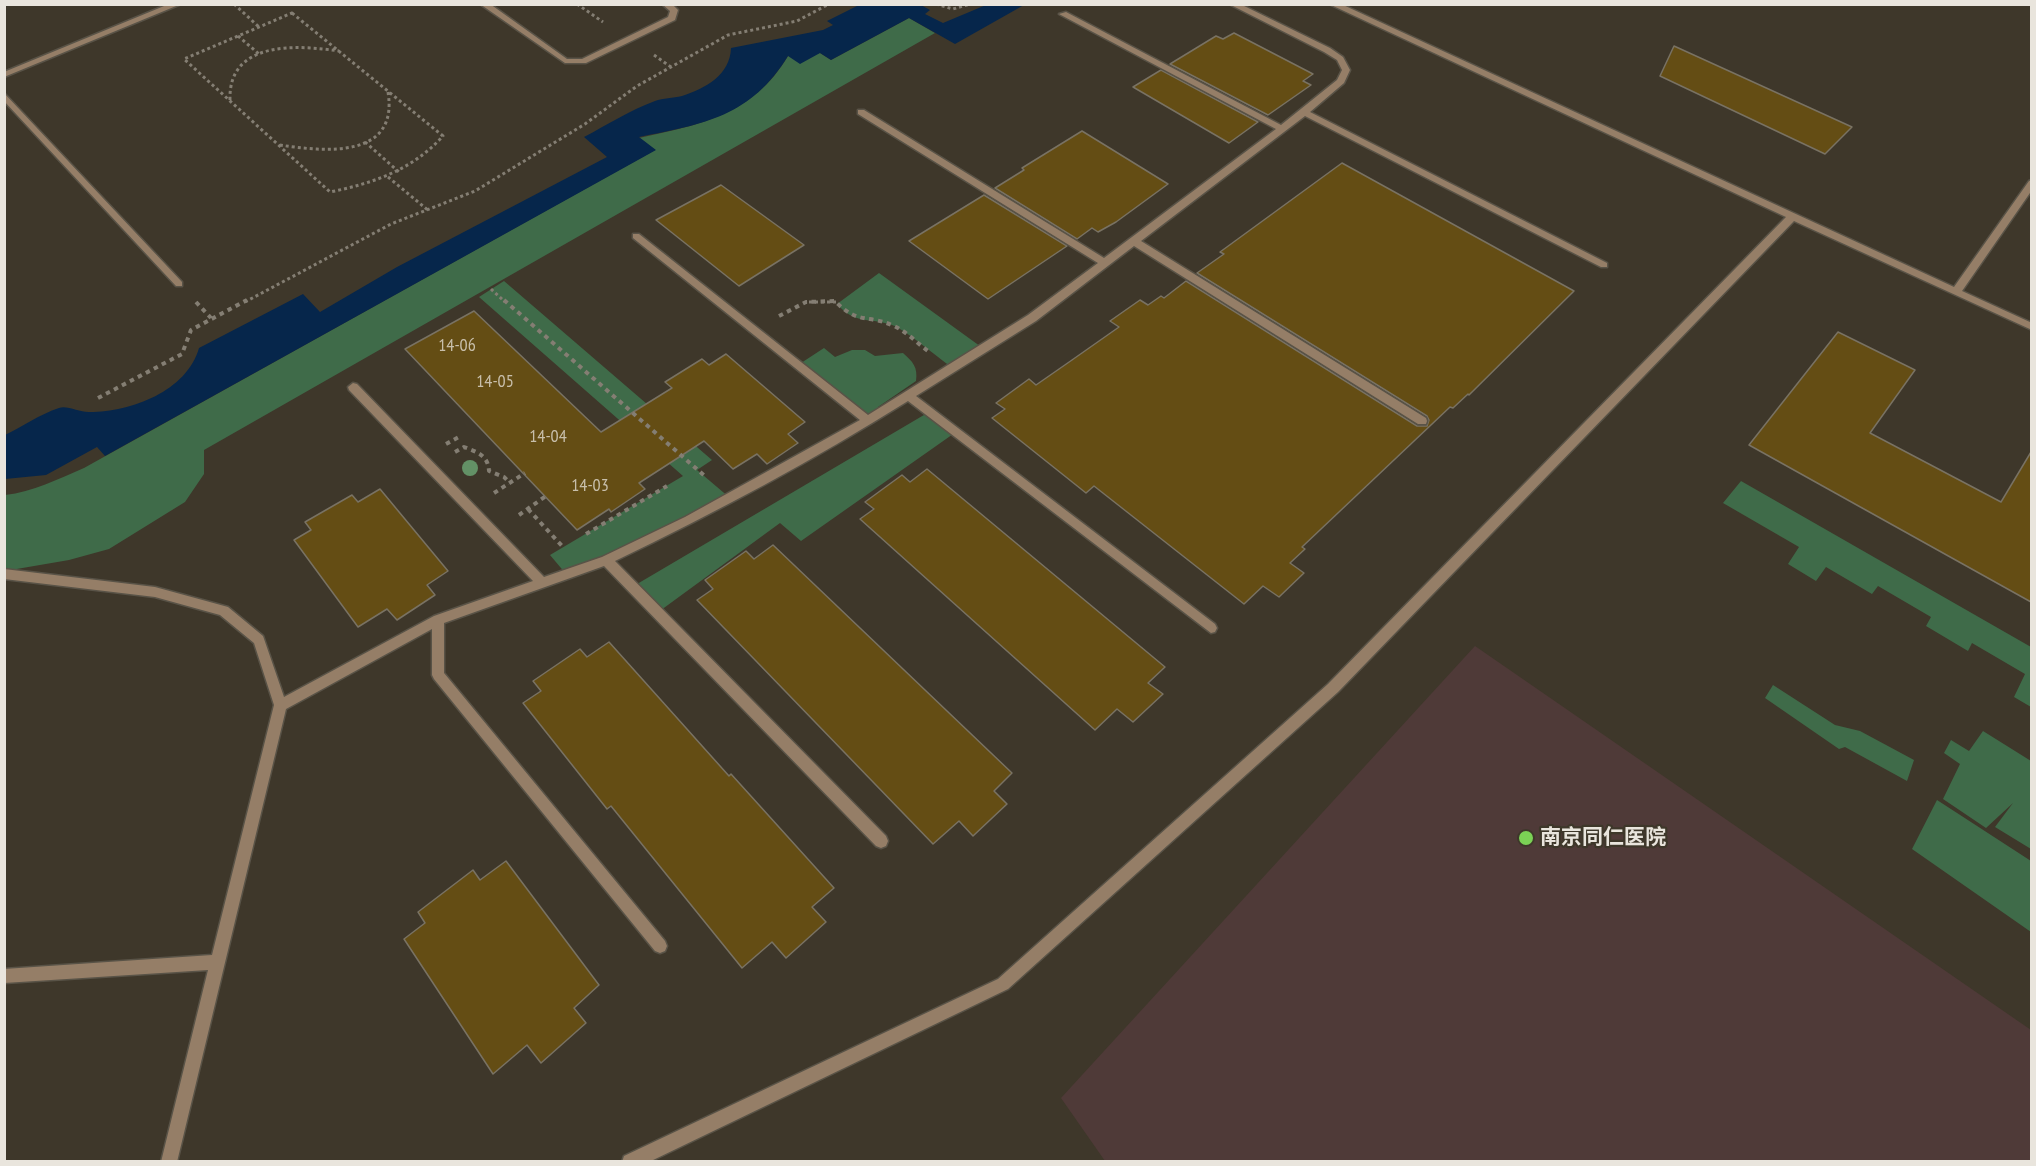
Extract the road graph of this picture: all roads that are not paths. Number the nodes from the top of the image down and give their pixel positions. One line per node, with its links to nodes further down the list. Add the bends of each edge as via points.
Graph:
1 (177, 4): 7 (street)
2 (484, 4): 3 (street, via 565,61 583,61 672,18 674,10)
3 (666, 4)
4 (1233, 4): 10 (street, via 1340,59 1346,70 1341,81)
5 (1333, 4): 13 (street)
6 (1063, 14): 11 (street)
7 (4, 75)
8 (4, 95): 18 (street)
9 (861, 112): 16 (street)
10 (1304, 112): 11 (street); 17 (street)
11 (1282, 129): 15 (street)
12 (2031, 183): 19 (street)
13 (1792, 217): 19 (street); 36 (street, via 1333,688 1003,984)
14 (636, 236): 23 (street)
15 (1134, 241): 16 (street); 24 (street)
16 (1106, 263): 22 (street, via 1032,318)
17 (1604, 264)
18 (179, 284)
19 (1956, 292): 20 (street)
20 (2031, 327)
21 (353, 387): 27 (street)
22 (909, 396): 23 (street); 29 (street)
23 (868, 421): 25 (street, via 730,498)
24 (1422, 421)
25 (606, 560): 27 (street); 31 (street)
26 (4, 574): 30 (street, via 155,592 224,611 259,640)
27 (542, 583): 28 (street)
28 (438, 620): 30 (street); 32 (street, via 438,675)
29 (1211, 628)
30 (280, 705): 33 (street)
31 (881, 841)
32 (660, 946)
33 (218, 962): 34 (street); 35 (street)
34 (4, 976)
35 (169, 1161)
36 (630, 1161)

